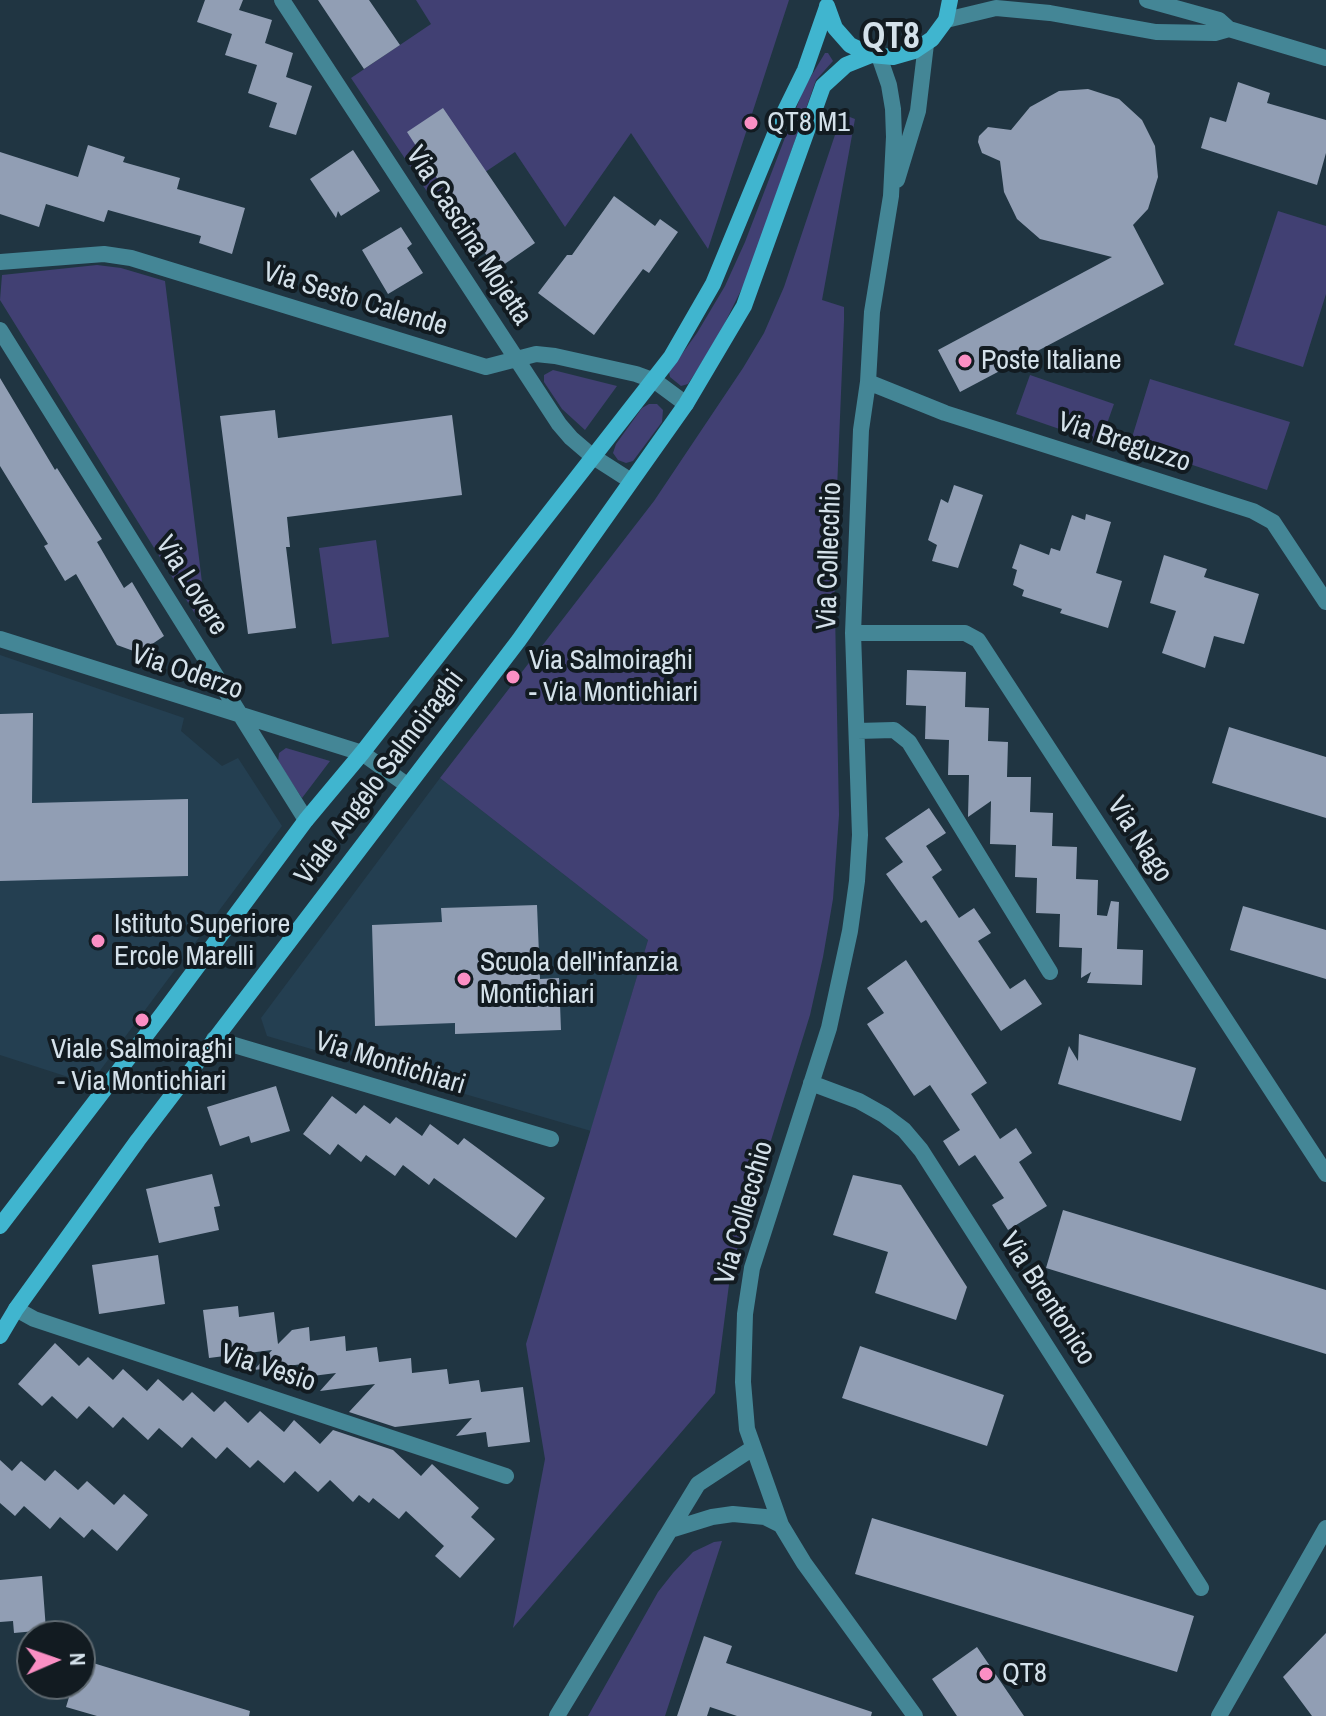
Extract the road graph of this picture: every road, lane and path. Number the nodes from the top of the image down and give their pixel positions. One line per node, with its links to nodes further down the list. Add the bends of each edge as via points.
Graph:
1 (282, 0): 13 (street, Via Cascina Mojetta)
2 (950, 0): 5 (street)
3 (1147, 0): 6 (street, via 1219,20)
4 (826, 3): 8 (street, via 831,21 850,45); 14 (street, Viale Angelo Salmoiraghi, via 805,70 713,284)
5 (946, 20): 6 (street, via 996,8 1156,32); 7 (street)
6 (1229, 29): 9 (street)
7 (926, 44): 8 (street, Viale Angelo Salmoiraghi, via 901,56); 10 (street, via 918,111)
8 (875, 56): 10 (street, via 893,109); 16 (street, Viale Angelo Salmoiraghi, via 839,70 823,86 744,306)
9 (1326, 58)
10 (891, 196): 15 (street, Via Collecchio, via 872,312)
11 (0, 262): 13 (street, Via Sesto Calende, via 118,255 486,367)
12 (0, 330): 22 (street, Via Lovere)
13 (519, 360): 14 (street, Via Sesto Calende, via 536,354 555,356); 17 (street, Via Cascina Mojetta, via 559,424)
14 (655, 381): 16 (street, Via Sesto Calende); 17 (street, Viale Angelo Salmoiraghi)
15 (868, 382): 19 (street, Via Breguzzo, via 945,413 1253,511 1273,522); 20 (street, Via Collecchio, via 861,430)
16 (686, 404): 18 (street, Viale Angelo Salmoiraghi)
17 (592, 456): 18 (street, Via Cascina Mojetta); 24 (street, Viale Angelo Salmoiraghi)
18 (631, 481): 25 (street, Viale Angelo Salmoiraghi, via 519,640)
19 (1326, 602)
20 (853, 633): 23 (street, Via Collecchio); 31 (street, Via Nago, via 965,633 978,640)
21 (0, 639): 22 (street, Via Oderzo)
22 (241, 715): 24 (street); 26 (street, Via Oderzo)
23 (857, 731): 27 (street, via 894,730 909,742); 29 (street, Via Collecchio, via 860,835 850,931)
24 (362, 753): 25 (street); 26 (street, Viale Angelo Salmoiraghi)
25 (407, 785): 28 (street, Viale Angelo Salmoiraghi)
26 (306, 820): 32 (street, Viale Angelo Salmoiraghi)
27 (1050, 972)
28 (214, 1039): 30 (street, Via Montichiari); 33 (street, Viale Angelo Salmoiraghi)
29 (811, 1083): 35 (street, Via Collecchio, via 752,1268 743,1360 745,1415); 40 (street, Via Brentonico, via 884,1115 921,1150)
30 (551, 1139)
31 (1326, 1174)
32 (0, 1226)
33 (16, 1309): 34 (street, Viale Angelo Salmoiraghi); 36 (street, Via Vesio)
34 (0, 1336)
35 (753, 1448): 37 (street, Via Collecchio); 39 (street, via 698,1484)
36 (506, 1476)
37 (781, 1525): 39 (street, via 765,1517 733,1514); 42 (street, Via Collecchio)
38 (1326, 1528): 43 (street)
39 (670, 1530): 41 (street)
40 (1201, 1588)
41 (557, 1716)
42 (915, 1716)
43 (1219, 1716)

